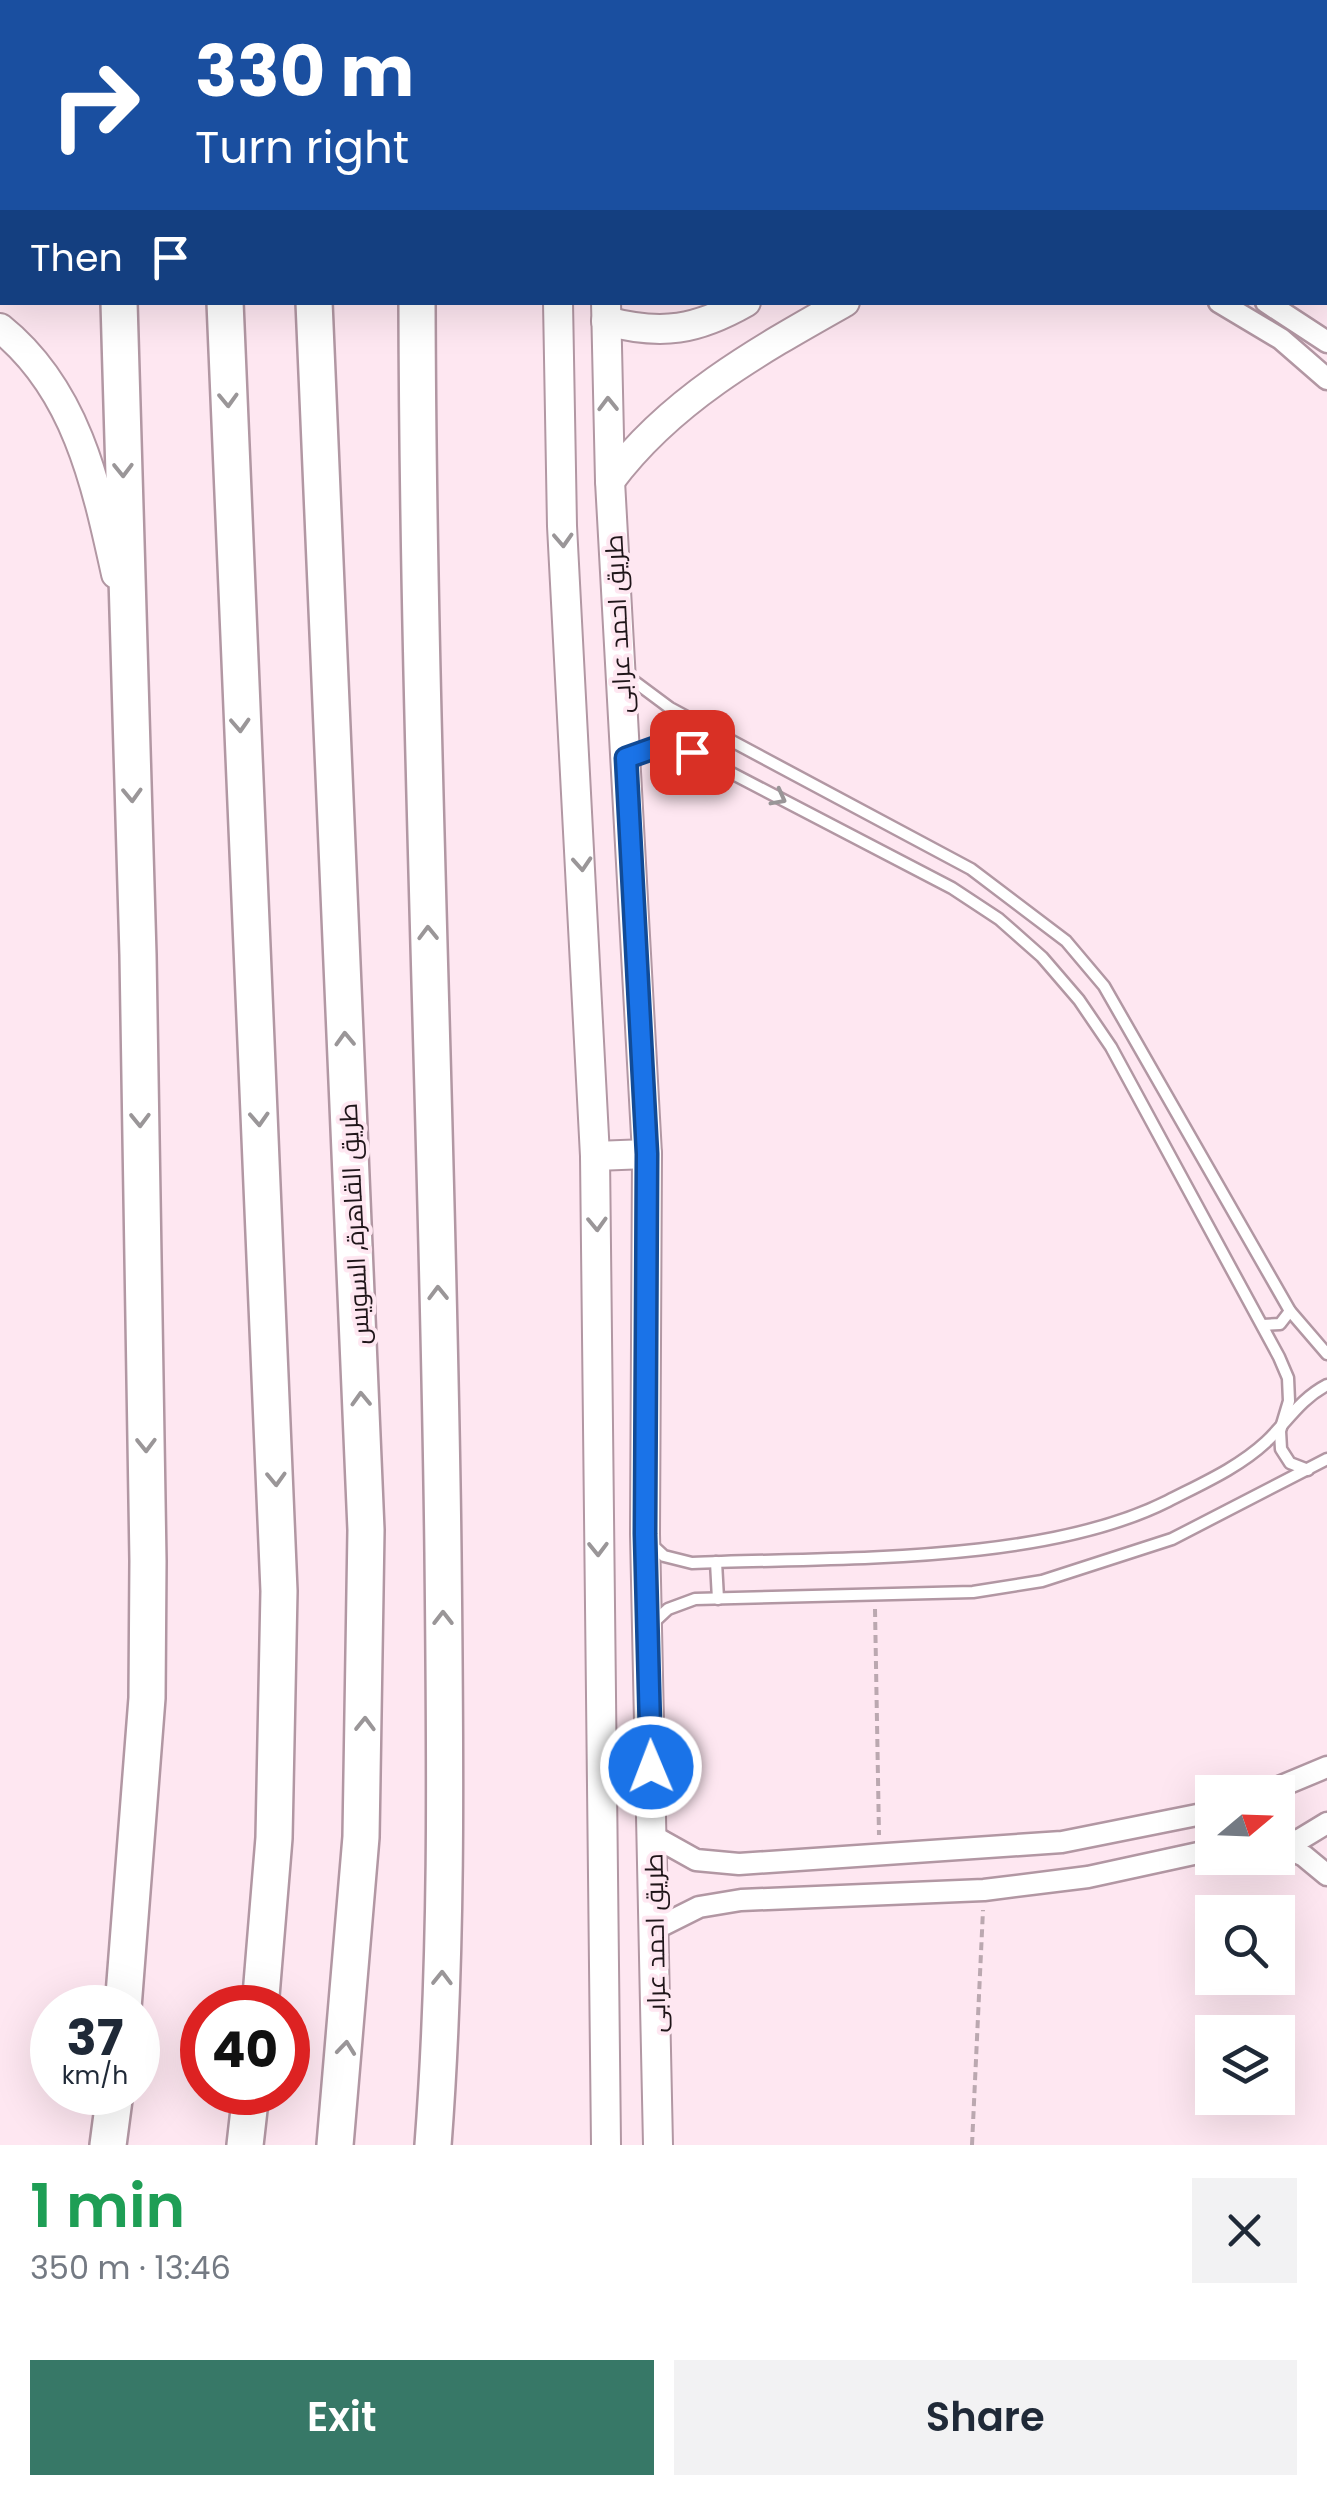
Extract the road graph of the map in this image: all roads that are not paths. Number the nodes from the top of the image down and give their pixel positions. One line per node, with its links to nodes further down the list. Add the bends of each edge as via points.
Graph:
1 (119, 305): 17 (highway, one-way to 17)
2 (225, 305): 48 (highway, one-way to 48, via 279,1591 274,1838)
3 (314, 305): 53 (highway, طريق القاهرة, السويس, one-way to 3, via 361,1837 366,1530)
4 (394, 305): 16 (highway)
5 (417, 305): 16 (highway)
6 (558, 305): 23 (street, طريق احمد عرابى, one-way to 23, via 562,526)
7 (741, 305): 11 (street, via 674,332)
8 (1224, 305): 14 (street, via 1281,339)
9 (1271, 305): 13 (street)
10 (830, 306): 15 (street, via 688,399)
11 (606, 312): 15 (street, طريق احمد عرابى, one-way to 11)
12 (0, 328): 17 (street, via 63,400 96,490)
13 (1327, 342)
14 (1327, 378)
15 (610, 481): 18 (street, طريق احمد عرابى)
16 (417, 495): 54 (highway, one-way to 16, via 444,1895 442,1538)
17 (127, 629): 47 (highway, one-way to 47, via 148,1561 146,1698)
18 (621, 670): 19 (lane); 21 (street, طريق احمد عرابى)
19 (698, 722): 20 (lane); 24 (lane, via 970,869 1066,941 1136,1036)
20 (692, 752): 21 (lane, via 657,747); 25 (lane, one-way to 25, via 952,888 1042,957 1111,1047)
21 (626, 758): 22 (street, طريق احمد عرابى)
22 (647, 1154): 23 (street); 31 (street, طريق احمد عرابى)
23 (595, 1156): 55 (street, طريق احمد عرابى, one-way to 55)
24 (1290, 1311): 25 (lane, via 1280,1324); 26 (lane)
25 (1263, 1325): 28 (lane, via 1288,1378)
26 (1327, 1354)
27 (1327, 1385): 28 (lane)
28 (1282, 1423): 30 (lane, via 1285,1456); 32 (lane, via 1230,1468 1162,1504 1099,1524 970,1549)
29 (1327, 1459): 30 (lane)
30 (1308, 1470): 33 (lane, via 1230,1513 1042,1581 974,1592)
31 (645, 1534): 32 (lane, via 678,1562); 34 (street, طريق احمد عرابى)
32 (716, 1562): 33 (lane)
33 (718, 1599): 34 (lane, via 680,1602)
34 (648, 1630): 39 (street, طريق احمد عرابى)
35 (1323, 1773): 36 (street)
36 (1295, 1783)
37 (1195, 1815): 43 (street, via 1062,1842)
38 (1327, 1823): 40 (street)
39 (653, 1836): 43 (street, via 696,1860); 46 (street, طريق احمد عرابى)
40 (1295, 1841)
41 (1295, 1852): 44 (street)
42 (1195, 1854): 45 (street, via 984,1890)
43 (739, 1864): 45 (street)
44 (1327, 1875)
45 (741, 1900): 46 (street, via 699,1906)
46 (655, 1929): 56 (street, طريق احمد عرابى)
47 (125, 1985)
48 (262, 1985)
49 (112, 2115): 51 (highway)
50 (247, 2115): 52 (highway)
51 (108, 2145)
52 (244, 2145)
53 (336, 2145)
54 (434, 2145)
55 (606, 2145)
56 (658, 2145)

